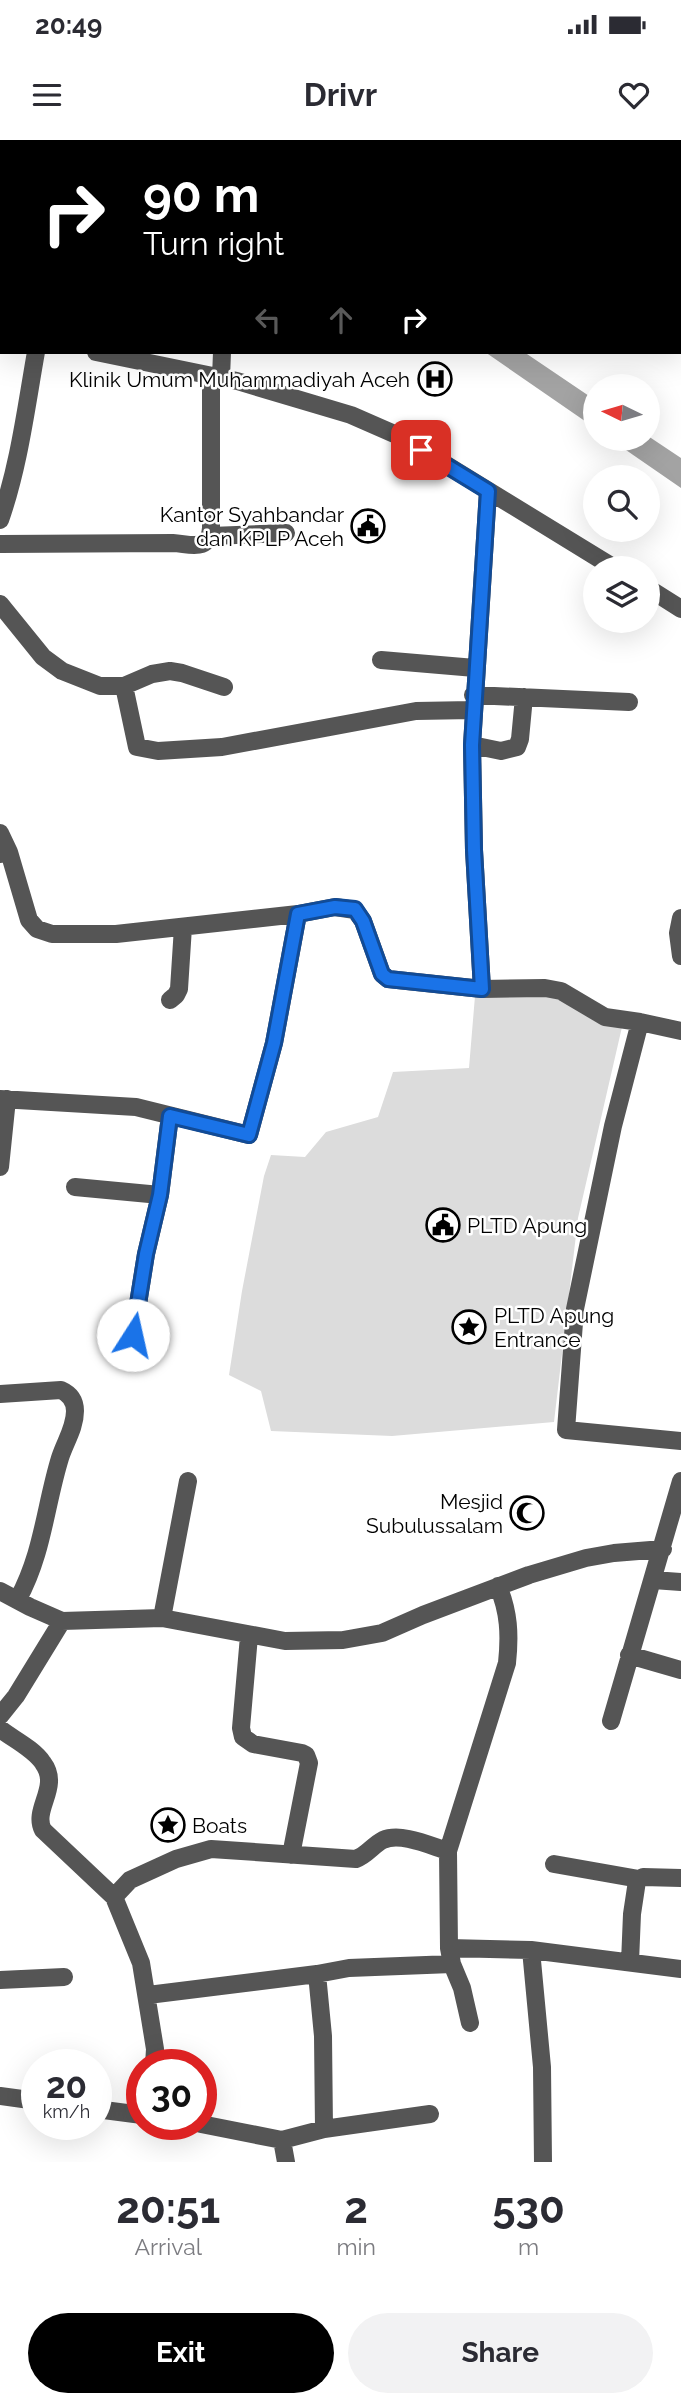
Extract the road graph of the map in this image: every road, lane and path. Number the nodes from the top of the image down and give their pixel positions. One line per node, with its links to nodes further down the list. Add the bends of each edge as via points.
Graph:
1 (36, 354): 6 (street)
2 (111, 354): 4 (street)
3 (222, 354): 4 (street)
4 (216, 377): 5 (street, via 351,415 399,436); 8 (street)
5 (488, 491): 10 (street); 15 (street)
6 (0, 520)
7 (286, 533): 8 (street)
8 (211, 536): 9 (street, via 198,545)
9 (0, 544)
10 (595, 556)
11 (660, 596): 13 (street)
12 (0, 604): 16 (street, via 43,657 62,671 100,686)
13 (681, 609)
14 (381, 660): 15 (street)
15 (475, 668): 20 (street)
16 (124, 686): 17 (street, via 170,671); 20 (street, via 136,747 158,751 222,747)
17 (224, 687)
18 (524, 697): 19 (street); 20 (street); 21 (street, via 517,747 501,751)
19 (629, 702)
20 (473, 703): 21 (street)
21 (472, 745): 28 (street)
22 (0, 833): 23 (street)
23 (4, 853): 26 (street, via 29,920 44,933 116,934)
24 (298, 914): 26 (street); 28 (street, via 335,907 355,909 388,979); 33 (street, via 274,1043 249,1135)
25 (681, 918): 27 (street)
26 (183, 927): 29 (street, via 179,989)
27 (681, 956)
28 (482, 989): 30 (street, via 561,991 605,1017)
29 (170, 1000)
30 (640, 1022): 31 (street); 39 (street, via 575,1309 566,1430)
31 (681, 1031)
32 (4, 1099): 33 (street, via 136,1107); 34 (street)
33 (170, 1116): 36 (street)
34 (0, 1167)
35 (75, 1187): 36 (street)
36 (160, 1195): 37 (street)
37 (133, 1335)
38 (0, 1394): 47 (street, via 61,1390 74,1401 75,1411 34,1564)
39 (681, 1441)
40 (188, 1480): 48 (street)
41 (681, 1481): 42 (street)
42 (663, 1549): 43 (street); 45 (street, via 586,1558)
43 (653, 1580): 44 (street); 51 (street)
44 (681, 1582)
45 (498, 1586): 50 (street, via 382,1633 315,1641); 56 (street, via 508,1616 507,1663)
46 (0, 1591): 47 (street)
47 (18, 1599): 49 (street)
48 (162, 1618): 49 (street); 50 (street)
49 (62, 1621): 53 (street)
50 (249, 1636): 57 (street, via 243,1737 253,1744 302,1753 309,1763)
51 (629, 1655): 52 (street); 54 (street)
52 (681, 1670)
53 (0, 1716)
54 (611, 1721)
55 (0, 1729): 61 (street, via 47,1768 48,1796 39,1819 43,1830)
56 (449, 1851): 57 (street, via 396,1838 356,1859); 63 (street)
57 (291, 1854): 61 (street, via 211,1849 130,1880)
58 (554, 1864): 59 (street)
59 (639, 1878): 60 (street); 64 (street)
60 (681, 1878)
61 (114, 1896): 69 (street, via 141,1962)
62 (531, 1950): 63 (street); 64 (street); 79 (street, via 542,2067)
63 (451, 1956): 66 (street); 70 (street)
64 (629, 1962): 65 (street)
65 (681, 1969)
66 (317, 1974): 69 (street); 76 (street)
67 (64, 1977): 68 (street)
68 (0, 1980)
69 (148, 1995): 71 (street)
70 (470, 2023)
71 (155, 2049)
72 (0, 2096): 73 (street)
73 (21, 2099)
74 (430, 2114): 76 (street)
75 (217, 2127): 77 (street)
76 (324, 2129): 77 (street)
77 (282, 2140): 78 (street)
78 (286, 2162)
79 (543, 2162)

